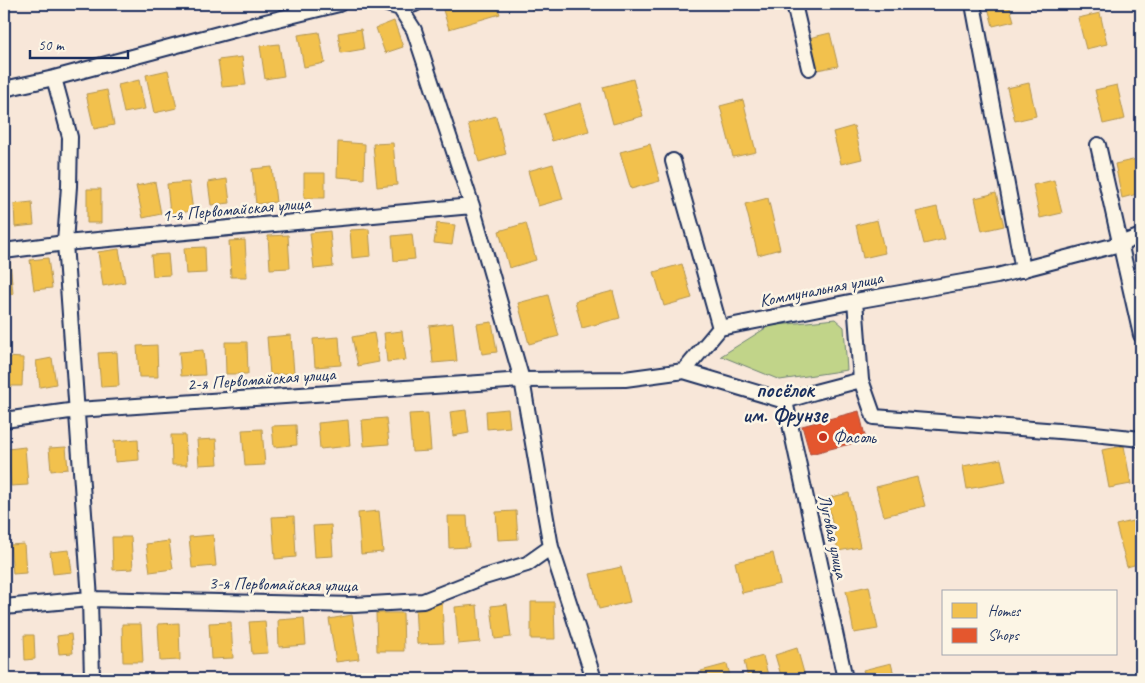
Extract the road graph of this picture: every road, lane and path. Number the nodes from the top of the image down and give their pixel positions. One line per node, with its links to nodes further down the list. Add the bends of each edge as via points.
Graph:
1 (339, 4): 7 (street)
2 (414, 4): 5 (street)
3 (794, 4): 6 (street)
4 (972, 4): 16 (street)
5 (393, 6): 11 (street, via 414,30)
6 (809, 68)
7 (54, 78): 8 (street); 13 (street, via 70,138)
8 (4, 89)
9 (1098, 145): 14 (street)
10 (673, 161): 18 (street)
11 (472, 206): 13 (street, 1-я Первомайская улица); 21 (street)
12 (1141, 236): 14 (street, Коммунальная улица)
13 (65, 243): 15 (street, 1-я Первомайская улица); 24 (street)
14 (1120, 244): 16 (street, Коммунальная улица); 19 (street)
15 (4, 251)
16 (1024, 270): 17 (street, Коммунальная улица)
17 (855, 301): 18 (street, Коммунальная улица); 22 (street)
18 (720, 328): 20 (street)
19 (1141, 335)
20 (684, 371): 21 (street, via 625,379); 23 (street)
21 (522, 380): 24 (street, 2-я Первомайская улица); 27 (street)
22 (861, 380): 23 (street); 26 (street, via 874,417)
23 (785, 402): 32 (street, Луговая улица)
24 (77, 410): 25 (street, 2-я Первомайская улица); 28 (street)
25 (4, 420)
26 (1141, 439)
27 (551, 547): 28 (street, 3-я Первомайская улица, via 527,564 423,601 354,605); 31 (street)
28 (90, 599): 29 (street, 3-я Первомайская улица); 30 (street)
29 (4, 607)
30 (92, 679)
31 (594, 679)
32 (845, 679)

